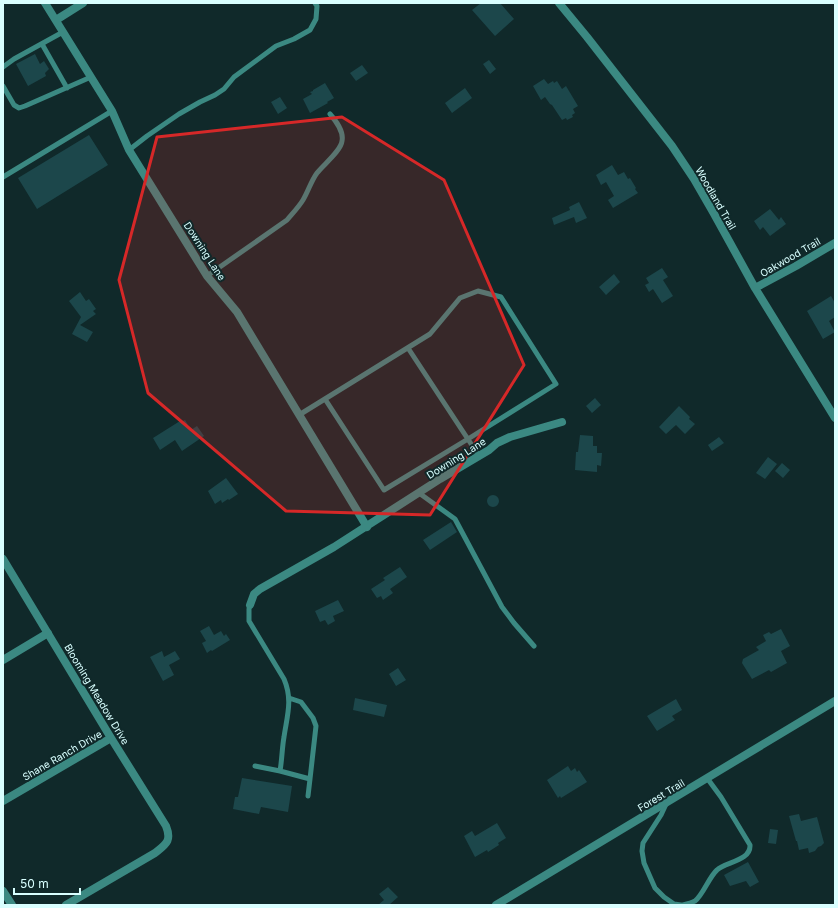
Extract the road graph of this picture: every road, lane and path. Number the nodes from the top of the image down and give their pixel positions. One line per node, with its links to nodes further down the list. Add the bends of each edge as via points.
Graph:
1 (45, 3): 5 (street, Downing Lane)
2 (83, 3): 5 (street)
3 (315, 3): 14 (lane, via 316,19 310,30 276,46 234,77 224,89 173,118)
4 (559, 3): 18 (street, Woodland Trail, via 672,146 694,179)
5 (56, 20): 6 (street, Downing Lane)
6 (63, 32): 7 (lane); 9 (street, Downing Lane)
7 (42, 44): 8 (lane); 11 (lane)
8 (3, 67)
9 (91, 77): 11 (lane); 12 (street, Downing Lane)
10 (3, 86): 11 (lane, via 14,105 19,108)
11 (67, 88)
12 (112, 111): 14 (street, Downing Lane); 15 (lane)
13 (330, 114): 17 (lane, via 338,123 342,143 317,173 296,210 287,220)
14 (129, 150): 17 (street, Downing Lane)
15 (3, 177)
16 (835, 243): 18 (street, Oakwood Trail)
17 (207, 276): 21 (street, Downing Lane, via 236,312)
18 (755, 288): 22 (street, Woodland Trail)
19 (408, 348): 20 (lane); 24 (lane); 24 (lane, via 430,334 460,298 478,291 501,297 556,384)
20 (325, 399): 21 (lane); 24 (lane, via 384,490)
21 (299, 415): 27 (street, Downing Lane)
22 (835, 418)
23 (562, 422): 25 (street, Downing Lane, via 510,437)
24 (468, 439): 25 (lane)
25 (479, 456): 26 (street, Downing Lane)
26 (419, 493): 27 (street, Downing Lane); 31 (lane, via 455,518 502,607)
27 (367, 526): 29 (street, Downing Lane, via 260,589 254,594)
28 (3, 559): 30 (street, Blooming Meadow Drive)
29 (250, 605): 33 (lane, via 249,621 284,679)
30 (48, 633): 32 (street); 35 (street, Blooming Meadow Drive)
31 (534, 646)
32 (3, 660)
33 (289, 698): 37 (lane); 39 (lane, via 301,702 316,726)
34 (835, 701): 38 (street, Forest Trail)
35 (111, 738): 41 (street, Shane Ranch Drive); 45 (street, Blooming Meadow Drive, via 166,826 168,840 155,852)
36 (255, 766): 37 (lane)
37 (280, 771): 39 (lane)
38 (707, 778): 42 (street, Forest Trail); 47 (lane, via 750,848 742,858 718,869 696,900)
39 (310, 779): 40 (lane)
40 (308, 796)
41 (3, 801)
42 (667, 802): 46 (street, Forest Trail); 47 (lane, via 643,843 642,851 644,863 655,888 674,904)
43 (3, 891): 44 (street)
44 (12, 905)
45 (66, 905)
46 (496, 905)
47 (682, 905)

